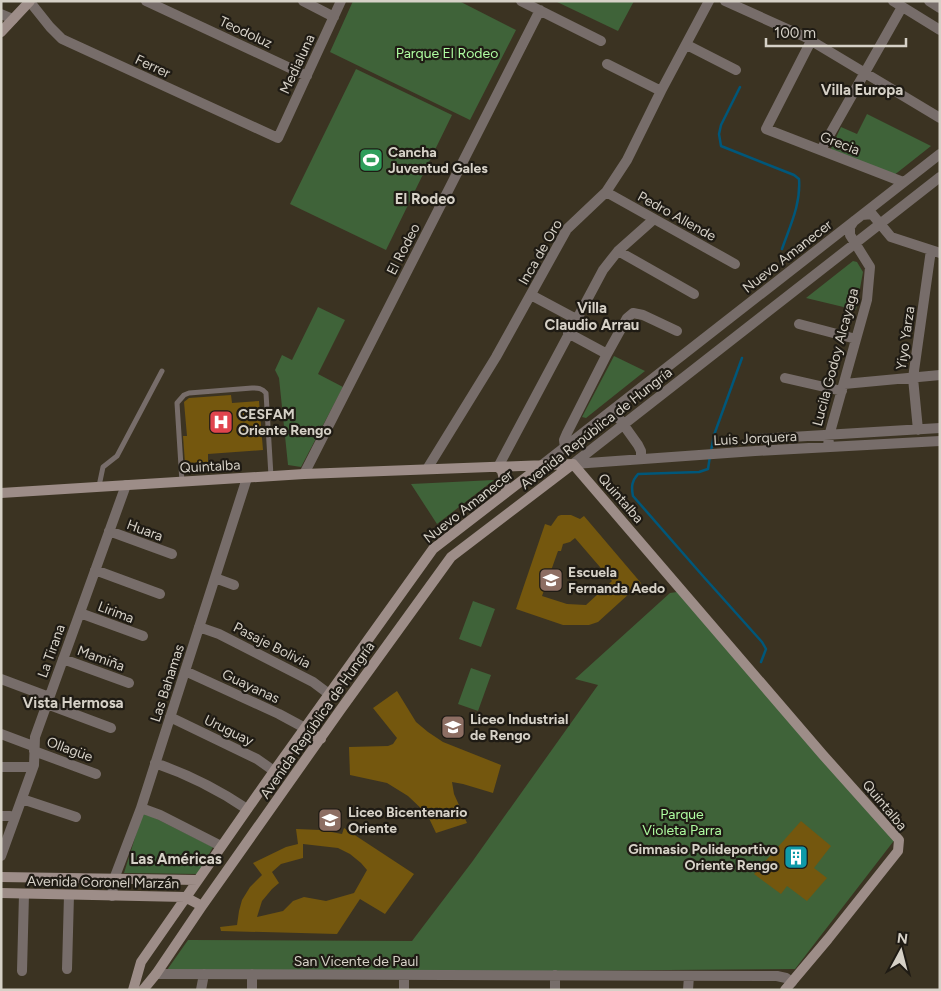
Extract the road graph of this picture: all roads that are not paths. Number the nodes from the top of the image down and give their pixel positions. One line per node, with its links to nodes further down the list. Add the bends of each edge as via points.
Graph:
1 (30, 1): 15 (street); 27 (street, Ferrer, via 62,39)
2 (146, 1): 24 (street, Teodoluz)
3 (302, 1): 14 (street)
4 (341, 1): 14 (street, Medialuna)
5 (521, 1): 12 (street)
6 (709, 1): 20 (street, Inca de Oro)
7 (725, 1): 19 (street)
8 (893, 1): 10 (street)
9 (929, 1): 11 (street)
10 (902, 7): 16 (street); 23 (street)
11 (940, 8)
12 (540, 10): 18 (street); 70 (street, El Rodeo)
13 (1, 14): 15 (street)
14 (334, 17): 24 (street, Medialuna)
15 (13, 19): 17 (street)
16 (940, 30)
17 (1, 32)
18 (601, 41)
19 (811, 41): 23 (street); 28 (street, Grecia, via 766,129)
20 (687, 45): 22 (street); 25 (street, Inca de Oro)
21 (607, 64): 25 (street)
22 (736, 70)
23 (865, 73): 26 (street); 28 (street)
24 (307, 76): 27 (street, Medialuna)
25 (661, 91): 34 (street, Inca de Oro, via 628,160)
26 (940, 118)
27 (278, 138)
28 (821, 150): 31 (street, Grecia)
29 (940, 154): 31 (street, Nuevo Amanecer)
30 (940, 177): 32 (street, Avenida República de Hungría)
31 (903, 182): 35 (street, Nuevo Amanecer)
32 (930, 185): 33 (street); 38 (street, Avenida República de Hungría)
33 (940, 190)
34 (606, 192): 36 (street, Pedro Allende); 44 (street, Inca de Oro, via 567,229)
35 (862, 214): 37 (street, Nuevo Amanecer); 38 (street, via 872,214)
36 (654, 219): 40 (street); 42 (street, Pedro Allende)
37 (854, 221): 39 (street, via 849,231); 56 (street, Nuevo Amanecer)
38 (880, 224): 39 (street, Avenida República de Hungría); 41 (street, via 891,237)
39 (855, 243): 49 (street, Lucila Godoy Alcayaga, via 870,268 867,300); 57 (street, Avenida República de Hungría)
40 (618, 251): 43 (street); 45 (street, via 603,270)
41 (935, 251): 54 (street, Yiyo Yarza)
42 (735, 264)
43 (694, 294)
44 (531, 295): 45 (street); 69 (street, Inca de Oro)
45 (576, 318): 48 (street)
46 (799, 324): 49 (street)
47 (677, 331): 50 (street, via 633,313)
48 (568, 333): 50 (street); 68 (street)
49 (856, 339): 55 (street, Lucila Godoy Alcayaga)
50 (607, 354): 64 (street, via 564,440)
51 (162, 371): 75 (lane, via 118,456 102,467)
52 (940, 375): 54 (street)
53 (785, 378): 55 (street)
54 (913, 378): 55 (street); 59 (street, Yiyo Yarza)
55 (843, 388): 60 (street, Lucila Godoy Alcayaga)
56 (613, 410): 57 (street); 64 (street, Nuevo Amanecer)
57 (624, 424): 65 (street, via 641,451); 66 (street, Avenida República de Hungría)
58 (940, 428): 59 (street)
59 (918, 430): 60 (street)
60 (829, 436): 61 (street); 63 (street, Lucila Godoy Alcayaga)
61 (757, 439)
62 (940, 441): 63 (street, Luis Jorquera)
63 (828, 447): 65 (street, Luis Jorquera)
64 (565, 448): 67 (street, Nuevo Amanecer)
65 (641, 459): 66 (street, Luis Jorquera)
66 (573, 464): 67 (street, Quintalba); 86 (street, Avenida República de Hungría, via 451,557); 131 (street, Quintalba, via 899,840 898,851)
67 (542, 465): 68 (street, Quintalba); 76 (street, Nuevo Amanecer)
68 (498, 467): 69 (street, Quintalba); 76 (street)
69 (427, 469): 70 (street, Quintalba)
70 (304, 474): 71 (street, Quintalba)
71 (271, 477): 72 (street, Quintalba); 73 (lane, via 266,393 252,388 189,393 177,403)
72 (247, 478): 73 (street, Quintalba); 81 (street, Las Bahamas)
73 (182, 482): 74 (street, Quintalba)
74 (126, 485): 75 (street, Quintalba); 78 (street, La Tirana)
75 (100, 486): 77 (street, Quintalba)
76 (507, 492): 84 (street, Nuevo Amanecer, via 433,549)
77 (1, 493)
78 (109, 531): 79 (street, Huara); 80 (street, La Tirana)
79 (172, 554)
80 (95, 570): 83 (street); 85 (street, La Tirana)
81 (215, 578): 82 (street); 87 (street, Las Bahamas)
82 (234, 585)
83 (160, 594)
84 (390, 609): 86 (street); 93 (street, Nuevo Amanecer)
85 (80, 612): 88 (street, Lirima); 89 (street, La Tirana)
86 (406, 618): 99 (street, Avenida República de Hungría)
87 (199, 627): 90 (street, Las Bahamas); 93 (street, Pasaje Bolivia, via 220,634 313,682)
88 (143, 636)
89 (63, 659): 92 (street, Mamiña); 94 (street, La Tirana)
90 (185, 671): 95 (street, Las Bahamas); 97 (street, Guayanas)
91 (1, 679): 94 (street)
92 (129, 683)
93 (328, 694): 97 (street, Nuevo Amanecer)
94 (48, 701): 96 (street); 100 (street, La Tirana)
95 (170, 717): 101 (street, Las Bahamas); 104 (street, Uruguay, via 257,759)
96 (111, 728)
97 (304, 728): 99 (street); 104 (street, Nuevo Amanecer)
98 (1, 734): 100 (street, Ollagüe)
99 (321, 739): 122 (street, Avenida República de Hungría)
100 (34, 749): 103 (street, La Tirana); 105 (street, Ollagüe)
101 (155, 763): 107 (street, Las Bahamas); 108 (street, via 225,795)
102 (1, 767): 103 (street)
103 (33, 767): 106 (street, La Tirana)
104 (274, 771): 108 (street, Nuevo Amanecer)
105 (96, 774)
106 (22, 798): 110 (street); 111 (street, La Tirana)
107 (140, 808): 112 (street); 115 (street, Las Bahamas)
108 (247, 809): 112 (street, Nuevo Amanecer)
109 (1, 816): 111 (street)
110 (76, 817)
111 (14, 819): 113 (street, La Tirana)
112 (221, 846): 116 (street, Nuevo Amanecer)
113 (1, 856)
114 (1, 877): 115 (street, Avenida Coronel Marzán)
115 (114, 879): 116 (street, Avenida Coronel Marzán); 120 (street, Las Bahamas)
116 (198, 880): 121 (street, Nuevo Amanecer)
117 (1, 893): 118 (street, Avenida Coronel Marzán)
118 (24, 894): 119 (street, Avenida Coronel Marzán); 124 (street)
119 (69, 895): 120 (street, Avenida Coronel Marzán); 123 (street)
120 (112, 896): 121 (street, Avenida Coronel Marzán)
121 (186, 897): 122 (street, Avenida Coronel Marzán); 132 (street, Nuevo Amanecer, via 141,962)
122 (202, 906): 125 (street, Avenida República de Hungría)
123 (67, 969)
124 (22, 970)
125 (156, 974): 126 (street, San Vicente de Paul); 133 (street, Avenida República de Hungría)
126 (204, 974): 127 (street, San Vicente de Paul); 134 (street)
127 (252, 974): 128 (street, San Vicente de Paul); 135 (street)
128 (404, 975): 129 (street, San Vicente de Paul); 136 (street)
129 (555, 975): 130 (street, San Vicente de Paul); 137 (street)
130 (689, 976): 131 (street, San Vicente de Paul, via 781,976); 138 (street)
131 (788, 986)
132 (133, 990)
133 (143, 990)
134 (201, 990)
135 (252, 990)
136 (404, 990)
137 (555, 990)
138 (688, 990)

